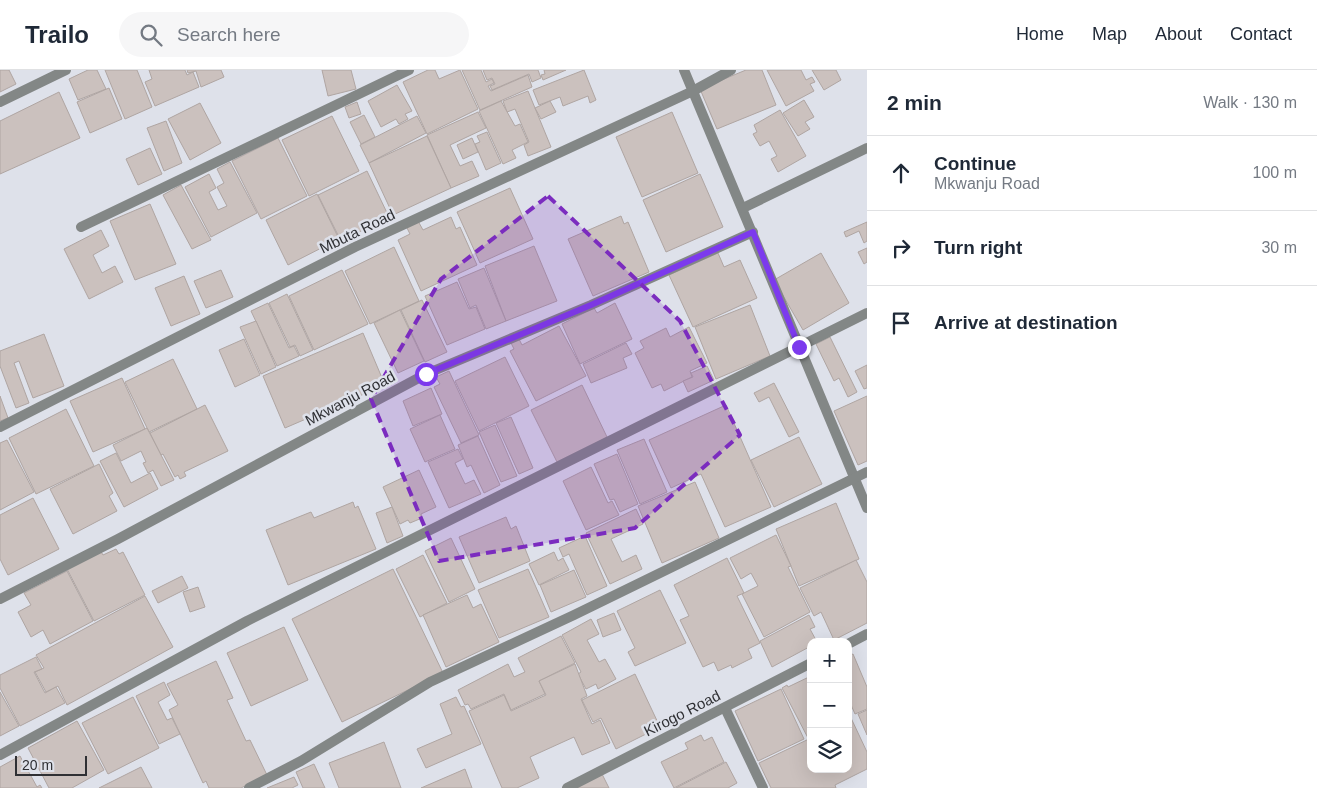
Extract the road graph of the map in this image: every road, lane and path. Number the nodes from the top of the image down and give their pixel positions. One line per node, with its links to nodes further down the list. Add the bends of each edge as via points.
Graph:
1 (66, 70): 6 (street)
2 (410, 70): 9 (street)
3 (684, 70): 5 (street)
4 (731, 70): 5 (street, Mbuta Road)
5 (692, 91): 8 (street); 13 (street, Mbuta Road, via 355,247)
6 (0, 102)
7 (867, 148): 8 (street)
8 (743, 208): 10 (street)
9 (81, 227)
10 (753, 232): 12 (street); 17 (street, Mkwanju Road, via 426,374)
11 (867, 313): 12 (street)
12 (799, 347): 15 (street); 22 (street, via 247,621)
13 (0, 427)
14 (867, 472): 15 (street)
15 (853, 478): 16 (street); 23 (street, via 574,616 430,682 301,761)
16 (867, 508)
17 (0, 599)
18 (867, 634): 19 (street)
19 (852, 642)
20 (807, 665): 21 (street, Kirogo Road)
21 (725, 708): 24 (street, Kirogo Road); 25 (street)
22 (0, 755)
23 (249, 788)
24 (567, 788)
25 (762, 788)

